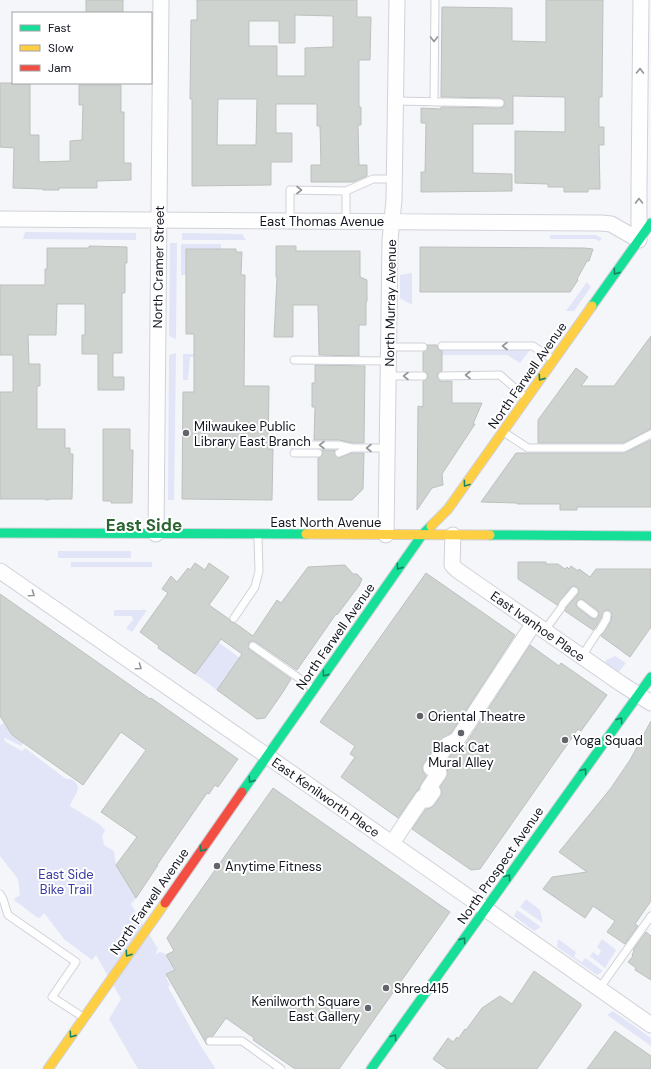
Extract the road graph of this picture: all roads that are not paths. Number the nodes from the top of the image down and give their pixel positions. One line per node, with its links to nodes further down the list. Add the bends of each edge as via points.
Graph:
1 (161, 0): 11 (street, North Cramer Street)
2 (397, 0): 5 (street, North Murray Avenue)
3 (435, 0): 6 (lane, one-way to 6)
4 (641, 0): 16 (street, one-way to 4)
5 (396, 101): 6 (lane); 8 (street, North Murray Avenue)
6 (434, 102): 7 (lane)
7 (500, 103)
8 (395, 179): 9 (lane, via 374,179); 14 (street, North Murray Avenue)
9 (346, 191): 12 (lane, one-way to 9, via 290,190); 13 (lane)
10 (0, 219): 11 (street, East Thomas Avenue)
11 (159, 220): 12 (street, East Thomas Avenue); 35 (street, North Cramer Street)
12 (290, 221): 13 (street, East Thomas Avenue)
13 (346, 221): 14 (street, East Thomas Avenue)
14 (392, 222): 16 (street, East Thomas Avenue, via 601,223 611,224); 19 (street, North Murray Avenue)
15 (651, 223): 16 (main road, North Farwell Avenue)
16 (639, 240): 21 (main road, North Farwell Avenue, one-way to 21)
17 (442, 346): 21 (lane, one-way to 17, via 533,346)
18 (423, 347): 19 (lane)
19 (389, 354): 20 (lane); 22 (street, North Murray Avenue)
20 (294, 360)
21 (554, 361): 25 (main road, North Farwell Avenue, one-way to 25)
22 (389, 376): 23 (lane, one-way to 22); 30 (street, North Murray Avenue)
23 (423, 376)
24 (442, 376): 25 (lane, one-way to 24, via 500,375)
25 (527, 398): 26 (main road, North Farwell Avenue)
26 (503, 431): 27 (lane, via 528,448 624,448); 38 (main road, North Farwell Avenue, one-way to 38, via 448,509)
27 (651, 434)
28 (294, 445): 29 (lane, one-way to 28, via 339,445)
29 (351, 448): 30 (lane, one-way to 29); 33 (lane)
30 (388, 448): 37 (street, North Murray Avenue)
31 (294, 453): 32 (lane)
32 (318, 453)
33 (339, 453)
34 (0, 533): 35 (main road, East North Avenue)
35 (156, 534): 36 (main road, East North Avenue)
36 (258, 534): 37 (main road, East North Avenue); 45 (lane, via 259,571 255,587)
37 (386, 535): 38 (main road, East North Avenue)
38 (422, 535): 39 (main road, East North Avenue); 51 (main road, North Farwell Avenue, one-way to 51)
39 (452, 535): 40 (main road, East North Avenue); 46 (street, East Ivanhoe Place, via 452,565)
40 (651, 536)
41 (0, 571): 54 (street, East Kenilworth Place, one-way to 54)
42 (574, 591): 43 (lane)
43 (564, 604): 46 (lane); 47 (lane, via 573,599 595,614 601,621)
44 (607, 615): 47 (lane)
45 (234, 618)
46 (539, 626): 49 (street, East Ivanhoe Place); 55 (street, via 457,740 447,745 432,768 439,773 427,800 423,797)
47 (599, 630): 49 (lane)
48 (253, 646): 51 (lane)
49 (582, 656): 52 (street, East Ivanhoe Place)
50 (651, 677): 52 (main road, North Prospect Avenue)
51 (315, 689): 54 (main road, North Farwell Avenue)
52 (638, 694): 53 (street, East Ivanhoe Place); 57 (main road, North Prospect Avenue, one-way to 52)
53 (651, 703)
54 (267, 756): 55 (street, East Kenilworth Place); 60 (main road, North Farwell Avenue, one-way to 60)
55 (392, 843): 57 (street, East Kenilworth Place)
56 (0, 894): 60 (lane, via 8,915 76,962 52,997)
57 (486, 908): 59 (street, East Kenilworth Place); 65 (main road, North Prospect Avenue, one-way to 57)
58 (651, 916): 59 (lane)
59 (599, 989): 61 (street, East Kenilworth Place)
60 (84, 1018): 63 (main road, North Farwell Avenue, one-way to 63)
61 (651, 1025)
62 (210, 1041): 64 (lane, via 242,1041)
63 (48, 1069)
64 (281, 1069)
65 (371, 1069)

